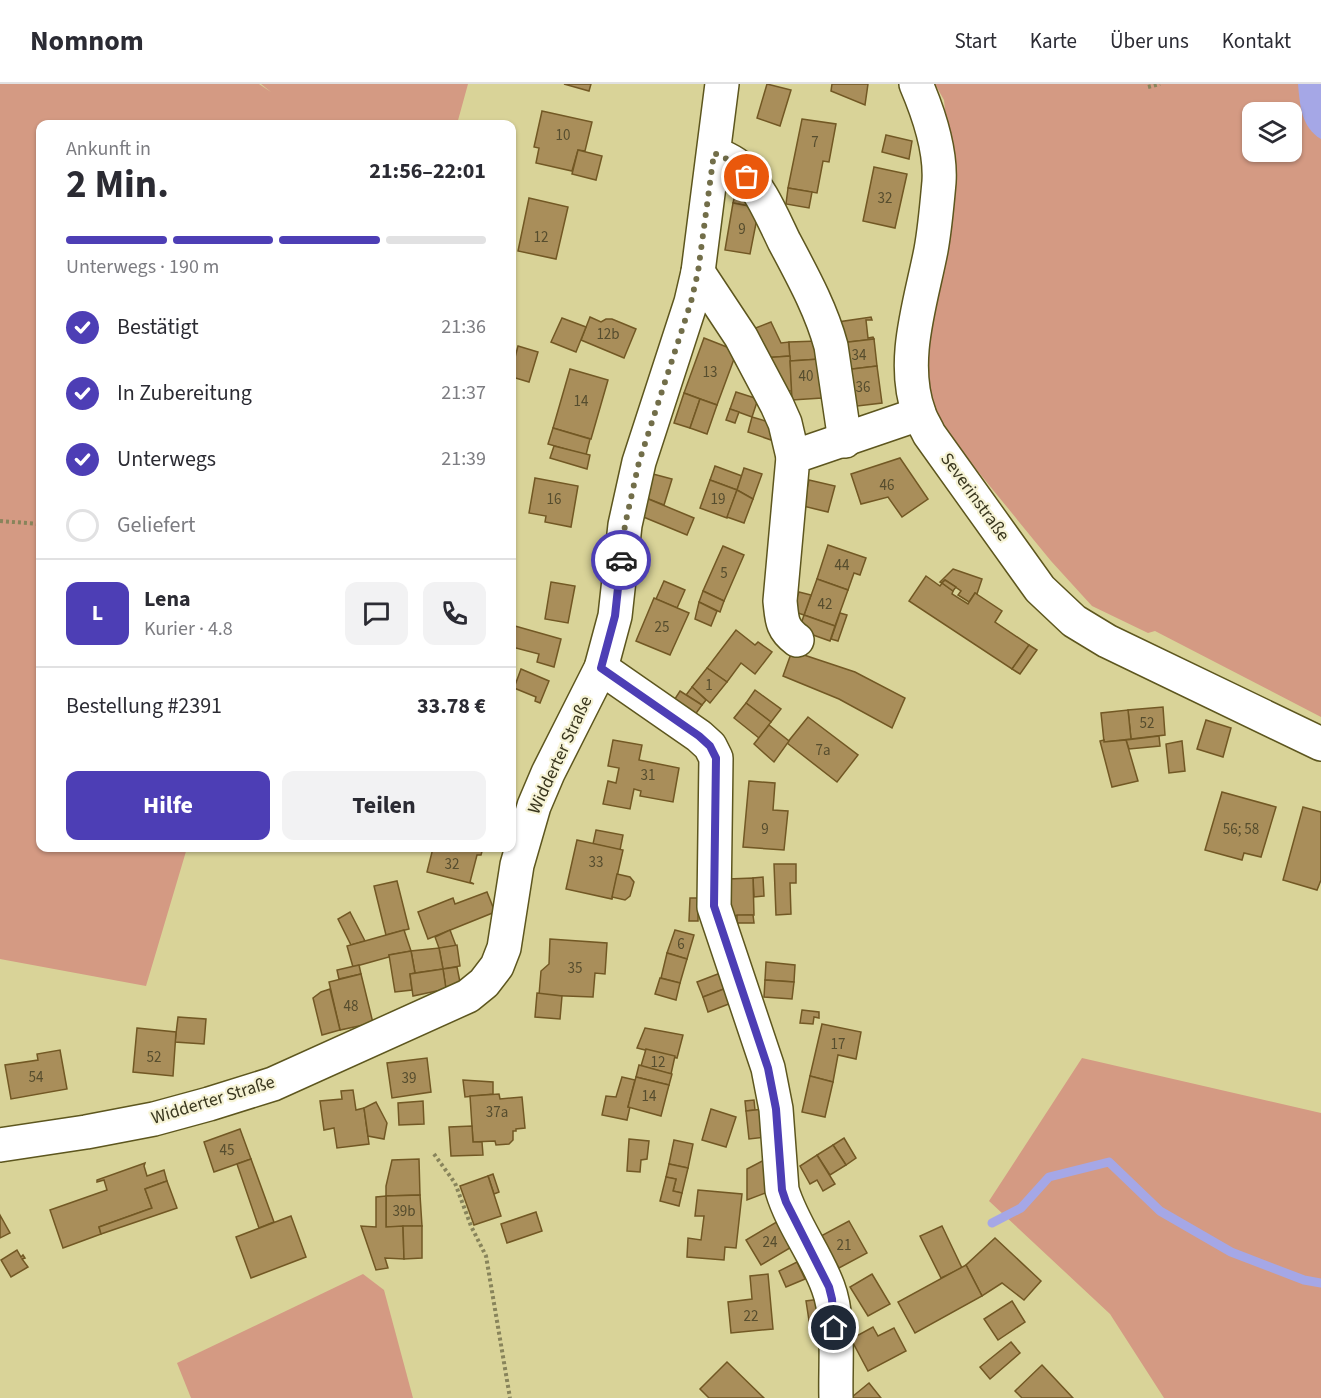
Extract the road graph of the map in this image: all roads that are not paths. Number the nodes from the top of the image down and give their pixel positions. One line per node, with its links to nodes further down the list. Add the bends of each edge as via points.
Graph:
1 (722, 84): 3 (street, Widderter Straße)
2 (916, 84): 5 (street, Severinstraße, via 934,136 939,179 931,249 914,329 912,374)
3 (714, 153): 4 (street, Widderter Straße); 6 (street, via 740,168 753,186 811,293 831,346)
4 (698, 272): 7 (street, via 741,337 777,405); 9 (street, Widderter Straße, via 639,462 625,525 615,616)
5 (919, 414): 6 (street); 10 (street, Severinstraße, via 1040,589 1074,621 1107,641)
6 (845, 441): 7 (street)
7 (793, 457): 8 (street, via 780,601 787,632)
8 (797, 640)
9 (601, 668): 11 (street, Widderter Straße, via 534,806 517,865 504,948 497,966 468,996 273,1084 154,1119); 12 (street, via 699,736 716,758 714,906 768,1068 776,1109 782,1190 832,1299)
10 (1321, 744)
11 (0, 1145)
12 (836, 1398)

